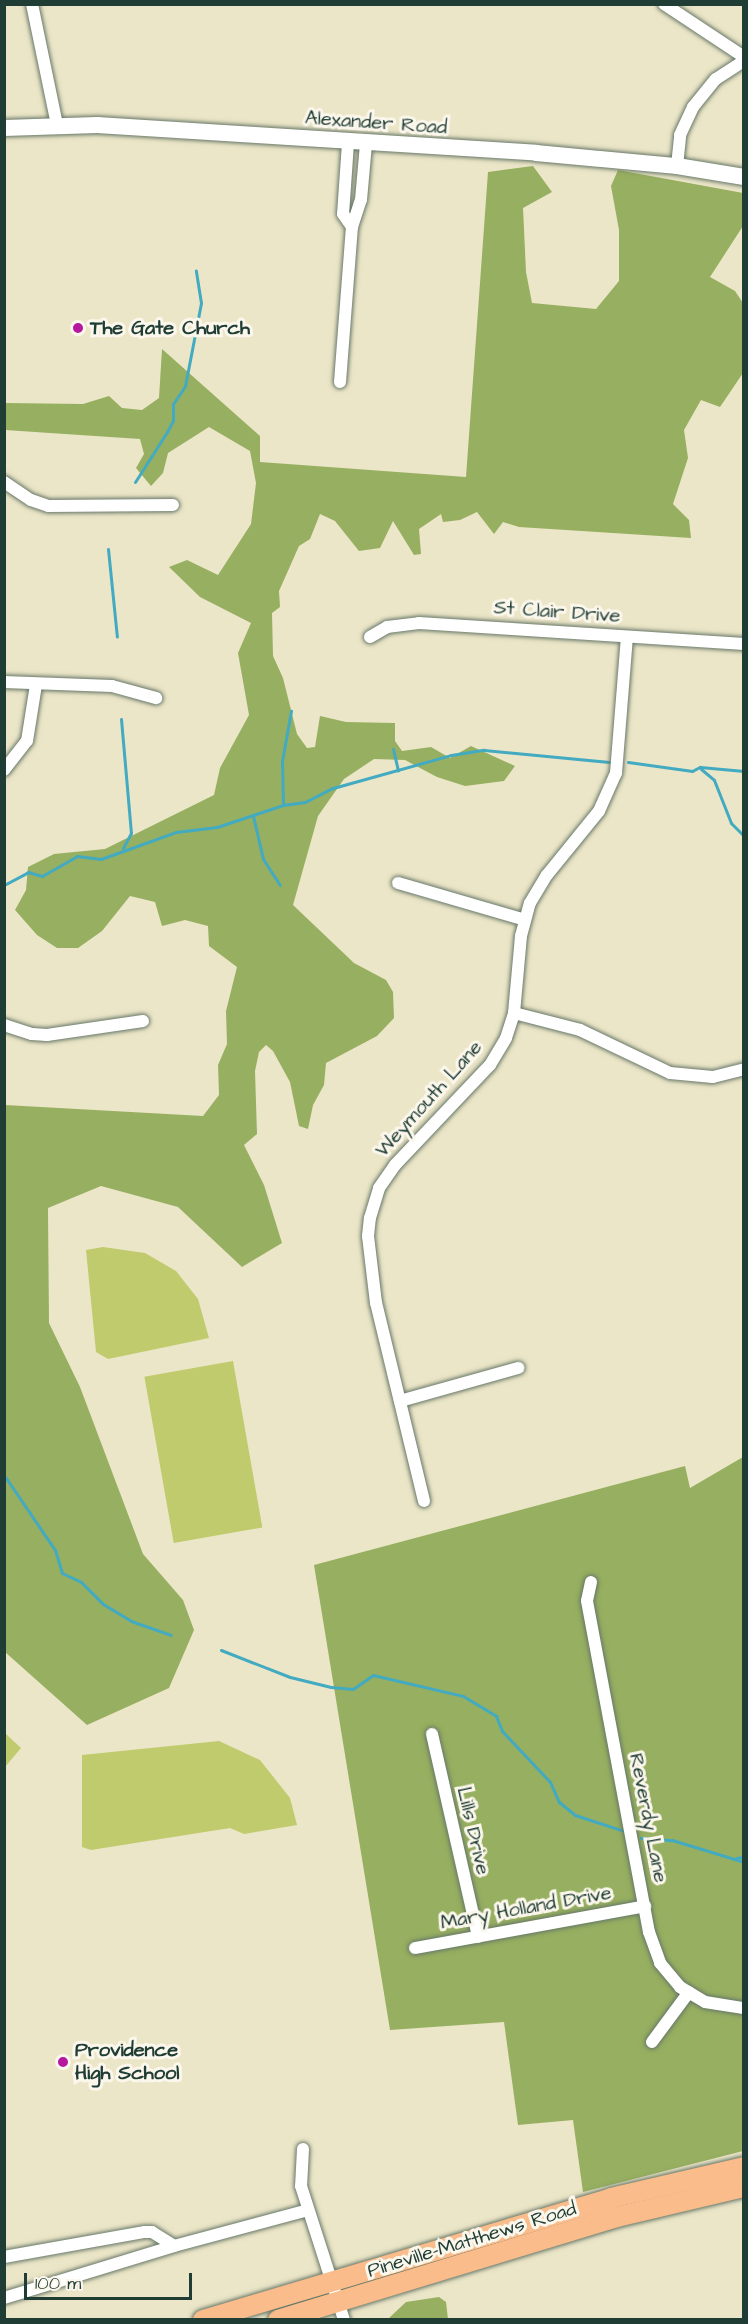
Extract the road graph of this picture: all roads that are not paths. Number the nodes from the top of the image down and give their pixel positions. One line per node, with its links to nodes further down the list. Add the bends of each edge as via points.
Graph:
1 (32, 4): 4 (street)
2 (664, 4): 3 (street)
3 (744, 59): 8 (street, via 716,79 693,107 680,135)
4 (57, 125): 5 (street, Alexander Road); 6 (street, Alexander Road)
5 (4, 128)
6 (348, 142): 7 (street, Alexander Road); 10 (street, via 343,214)
7 (366, 144): 8 (street, Alexander Road); 10 (street, via 361,200)
8 (677, 166): 9 (street, Alexander Road)
9 (744, 177)
10 (352, 227): 11 (street)
11 (340, 382)
12 (4, 482): 13 (street, via 48,506)
13 (172, 505)
14 (370, 637): 15 (street, St Clair Drive, via 387,627 418,622)
15 (627, 637): 16 (street, St Clair Drive); 22 (street, Weymouth Lane, via 616,772 599,811 541,884)
16 (744, 644)
17 (4, 681): 18 (street)
18 (36, 686): 19 (street, via 112,686); 20 (street, via 27,741)
19 (156, 698)
20 (4, 770)
21 (398, 883): 22 (street)
22 (525, 920): 23 (street, Weymouth Lane)
23 (514, 1013): 26 (street, via 580,1030 670,1073 713,1077); 28 (street, Weymouth Lane, via 506,1038 490,1065 395,1165 376,1196 368,1236 371,1264)
24 (142, 1021): 25 (street, via 47,1035 32,1035)
25 (4, 1025)
26 (744, 1069)
27 (518, 1368): 28 (street)
28 (400, 1401): 29 (street, Weymouth Lane)
29 (424, 1501)
30 (591, 1582): 32 (street, Reverdy Lane, via 587,1601)
31 (432, 1734): 33 (street, Lills Drive)
32 (645, 1906): 33 (street, Mary Holland Drive); 35 (street, Reverdy Lane, via 660,1963)
33 (478, 1937): 34 (street, Mary Holland Drive)
34 (415, 1948)
35 (689, 1992): 36 (street, Reverdy Lane, via 705,2002); 37 (street)
36 (744, 2008)
37 (652, 2042)
38 (303, 2149): 41 (street, via 300,2173)
39 (744, 2167): 45 (main road, Pineville-Matthews Road, via 611,2198)
40 (744, 2187): 45 (main road, Pineville-Matthews Road, via 616,2217)
41 (308, 2210): 42 (street); 45 (street)
42 (174, 2246): 43 (street, via 152,2232 145,2232); 44 (street)
43 (4, 2257)
44 (4, 2298)
45 (337, 2299): 46 (main road, Pineville-Matthews Road); 47 (main road, Pineville-Matthews Road)
46 (203, 2319)
47 (278, 2319)

